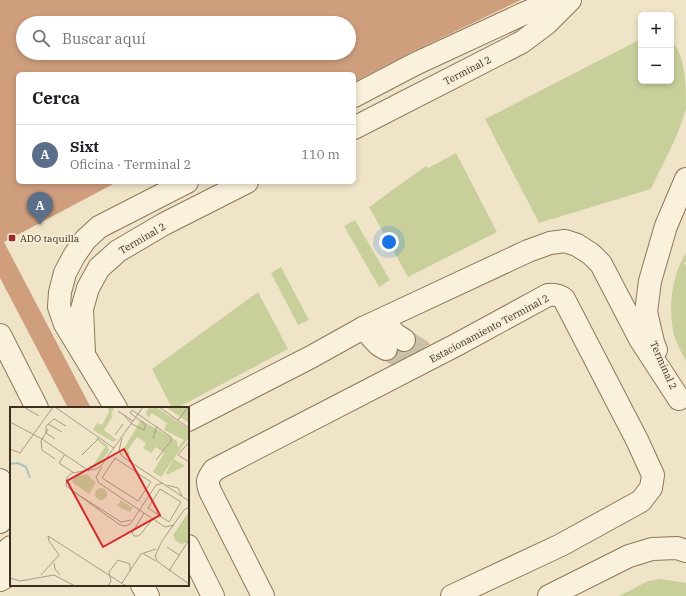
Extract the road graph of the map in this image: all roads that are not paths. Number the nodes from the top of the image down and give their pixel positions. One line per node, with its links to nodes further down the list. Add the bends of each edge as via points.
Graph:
1 (566, 0): 3 (street, via 548,3)
2 (570, 0): 7 (street, Terminal 2, via 546,24 522,42)
3 (396, 74): 4 (street); 6 (street)
4 (356, 96)
5 (356, 97): 6 (street)
6 (378, 100): 7 (street); 8 (street)
7 (406, 101): 8 (street, Terminal 2)
8 (358, 125)
9 (686, 179): 13 (street, Terminal 2)
10 (183, 184): 17 (street, Terminal 2, via 99,227 85,240 74,256 65,273 59,307 65,324)
11 (243, 184): 17 (street, Terminal 2, via 164,224 118,251 99,268 88,288 82,309)
12 (686, 216): 13 (street)
13 (666, 226): 18 (street, Terminal 2, via 650,281 646,312 653,342)
14 (372, 324): 16 (street, via 396,335); 18 (street, via 528,251 550,243 565,242 577,245 601,264 640,339); 21 (street)
15 (0, 335): 19 (street)
16 (395, 345)
17 (84, 354): 20 (street, Terminal 2)
18 (683, 405)
19 (36, 407)
20 (115, 407)
21 (189, 419)
22 (0, 480): 24 (street, via 10,500 9,511)
23 (10, 517): 24 (street)
24 (0, 522)
25 (10, 548): 28 (street)
26 (189, 548): 33 (street)
27 (686, 551): 36 (street, via 677,548 652,549 629,556)
28 (0, 558)
29 (10, 575): 30 (street)
30 (0, 580)
31 (143, 586): 32 (street)
32 (148, 596)
33 (213, 596)
34 (263, 596): 35 (street, Estacionamiento Terminal 2, via 210,491 207,483 214,470 548,295 560,296 637,440 652,475 651,488 641,501 549,551)
35 (452, 596)
36 (549, 596)

